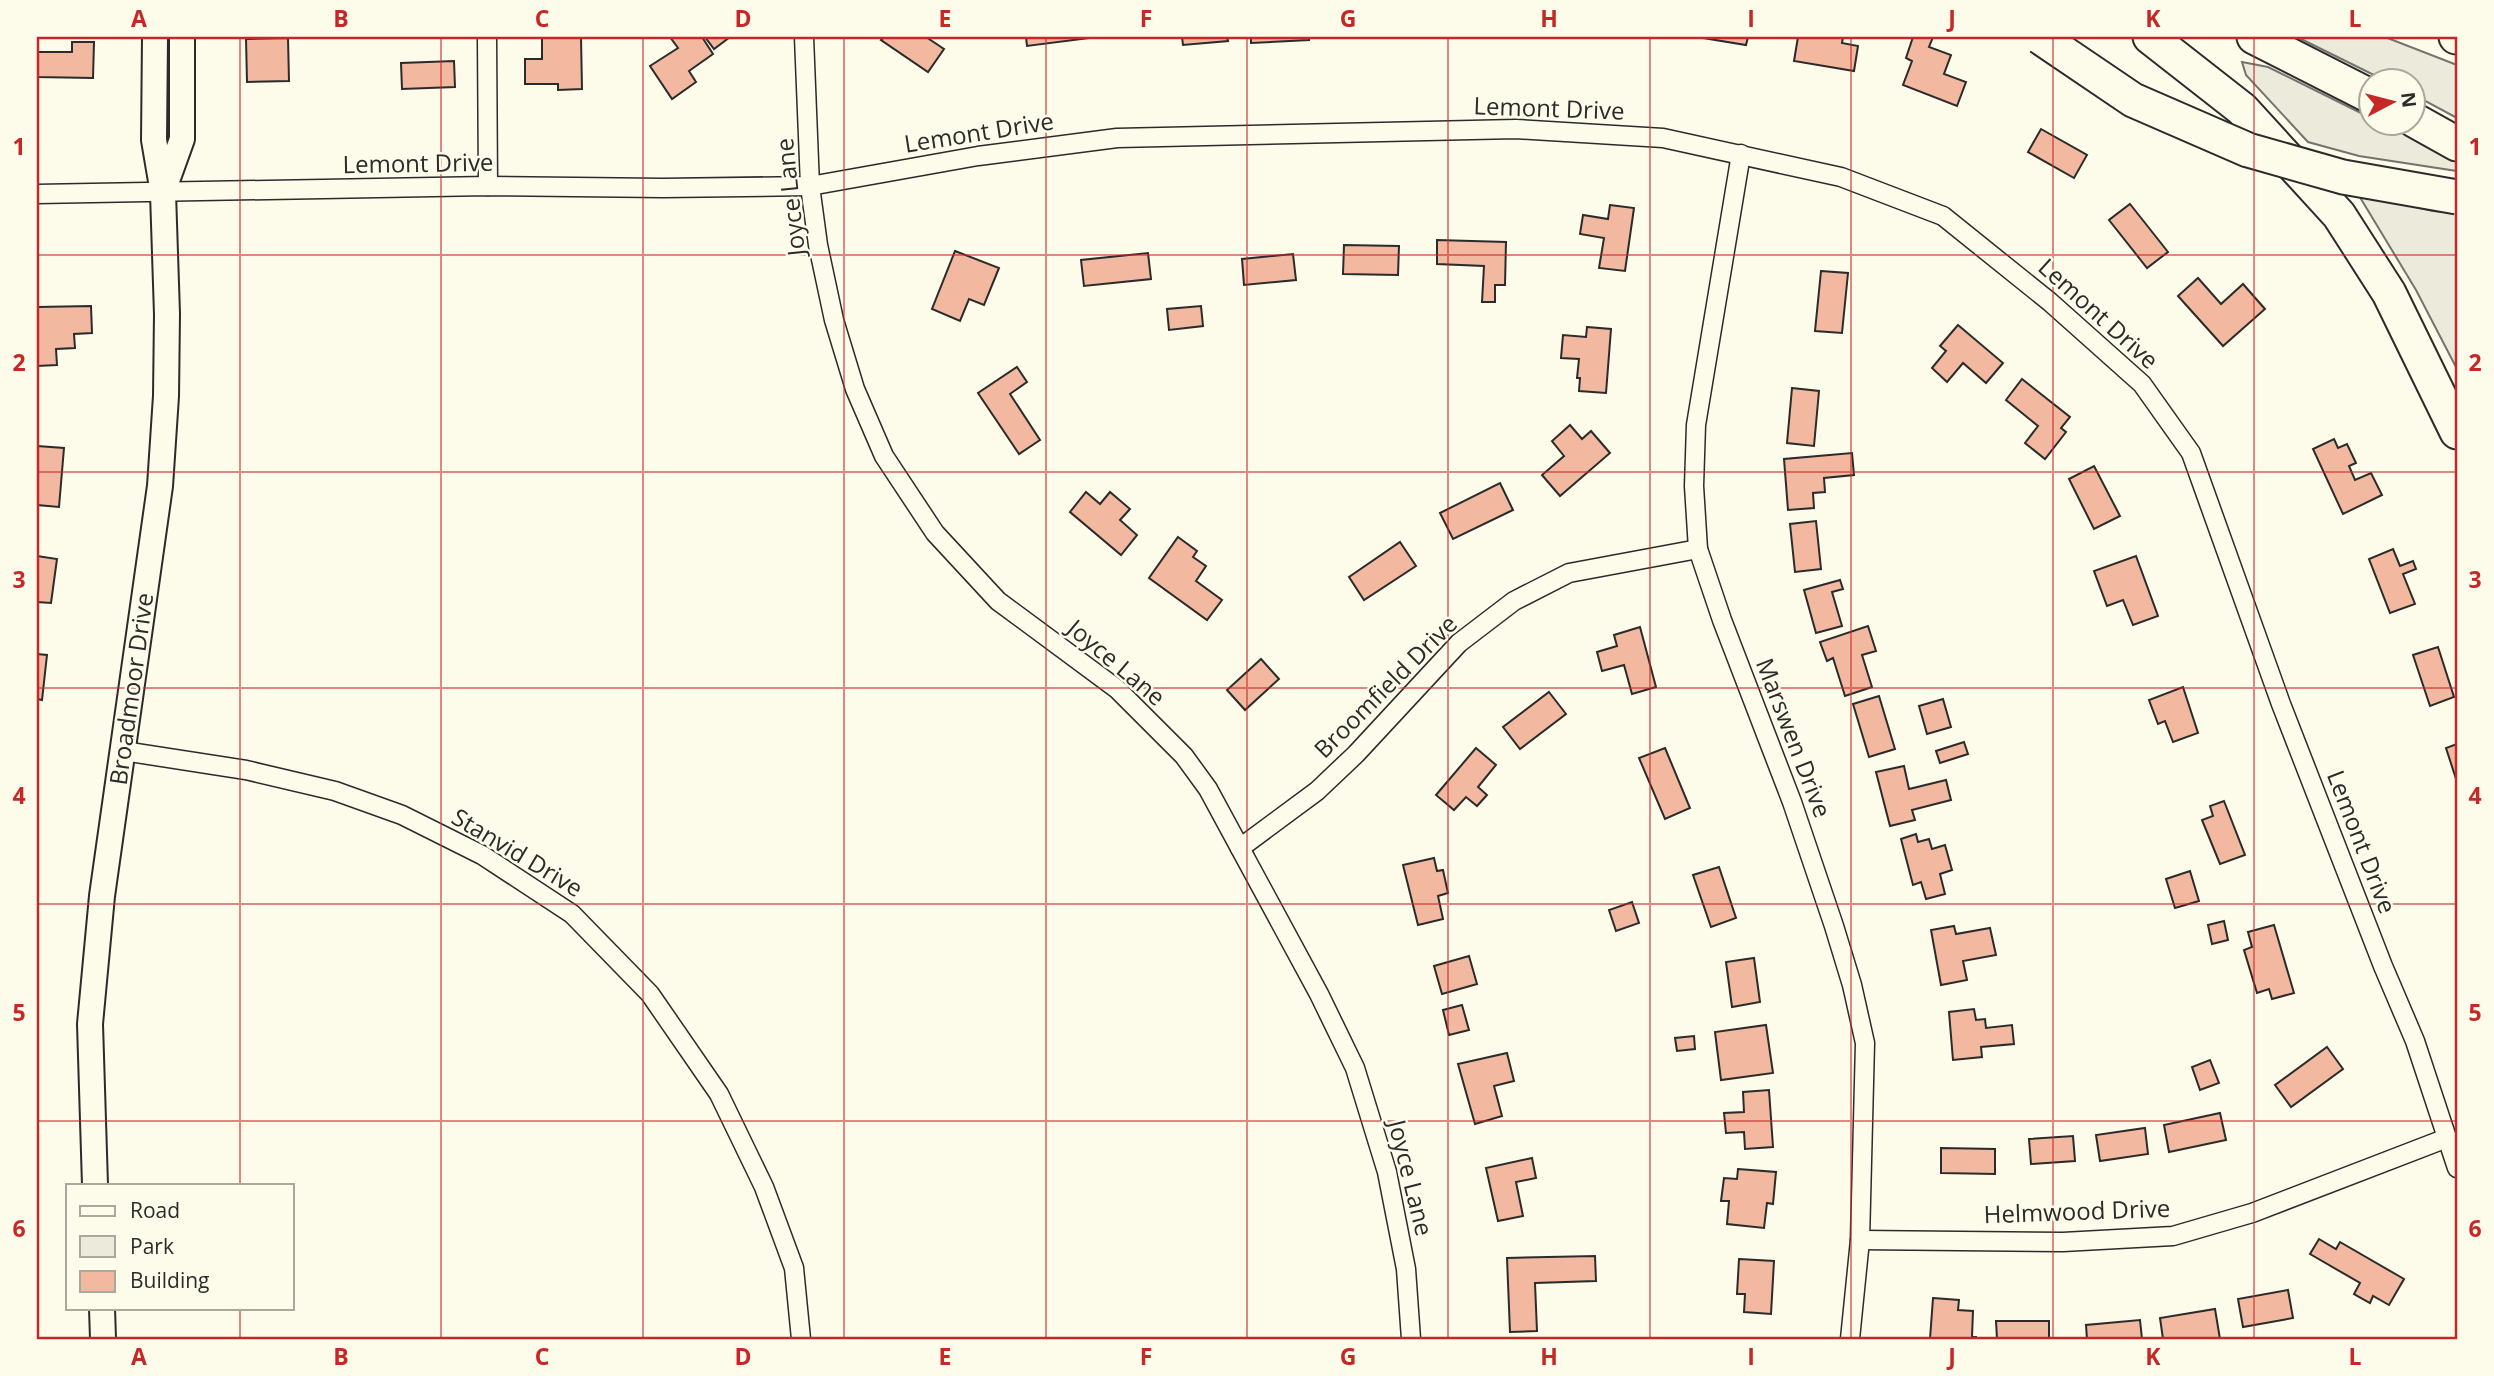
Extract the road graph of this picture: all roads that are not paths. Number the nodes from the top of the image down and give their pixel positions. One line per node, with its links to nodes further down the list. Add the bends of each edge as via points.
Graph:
1 (155, 37): 14 (main road, Broadmoor Drive, via 154,140)
2 (182, 37): 14 (main road, Broadmoor Drive, via 182,139)
3 (487, 37): 12 (street)
4 (804, 37): 13 (street, Joyce Lane)
5 (2040, 37): 16 (highway, bridge, via 2133,100 2248,150 2343,177)
6 (2150, 37): 17 (highway, via 2242,109 2339,215 2389,293)
7 (2254, 37): 8 (highway)
8 (2358, 90)
9 (2428, 128): 10 (highway)
10 (2457, 144)
11 (1741, 154): 13 (street, Lemont Drive, via 1664,138 1516,129 1117,138 978,156); 18 (street, Marswen Drive, via 1696,425); 21 (street, Lemont Drive, via 1841,177 1943,216 2142,384 2191,453 2281,704 2415,1041)
12 (488, 186): 13 (street, Lemont Drive); 14 (street, Lemont Drive)
13 (810, 186): 20 (street, Joyce Lane, via 834,320 855,389 884,456 935,533 998,601 1117,689 1184,756)
14 (163, 192): 15 (street, Lemont Drive); 19 (main road, Broadmoor Drive, via 167,314 160,486)
15 (37, 194)
16 (2457, 197)
17 (2457, 432)
18 (1699, 549): 20 (street, Broomfield Drive, via 1569,573 1514,601 1459,643 1317,791); 24 (street, Marswen Drive, via 1852,985 1865,1043)
19 (123, 751): 23 (main road, Broadmoor Drive, via 90,1024); 27 (street, Stanvid Drive, via 335,791 402,816 482,855 572,914 650,994 719,1094 764,1187 794,1268)
20 (1240, 848): 28 (street, Joyce Lane, via 1355,1068 1387,1172 1406,1269)
21 (2447, 1138): 22 (street, Lemont Drive); 24 (street, Helmwood Drive, via 2252,1213 2173,1236 2063,1242)
22 (2457, 1168)
23 (95, 1184)
24 (1860, 1240): 29 (street, Marswen Drive)
25 (102, 1310): 26 (main road)
26 (103, 1339)
27 (801, 1339)
28 (1411, 1339)
29 (1850, 1339)

